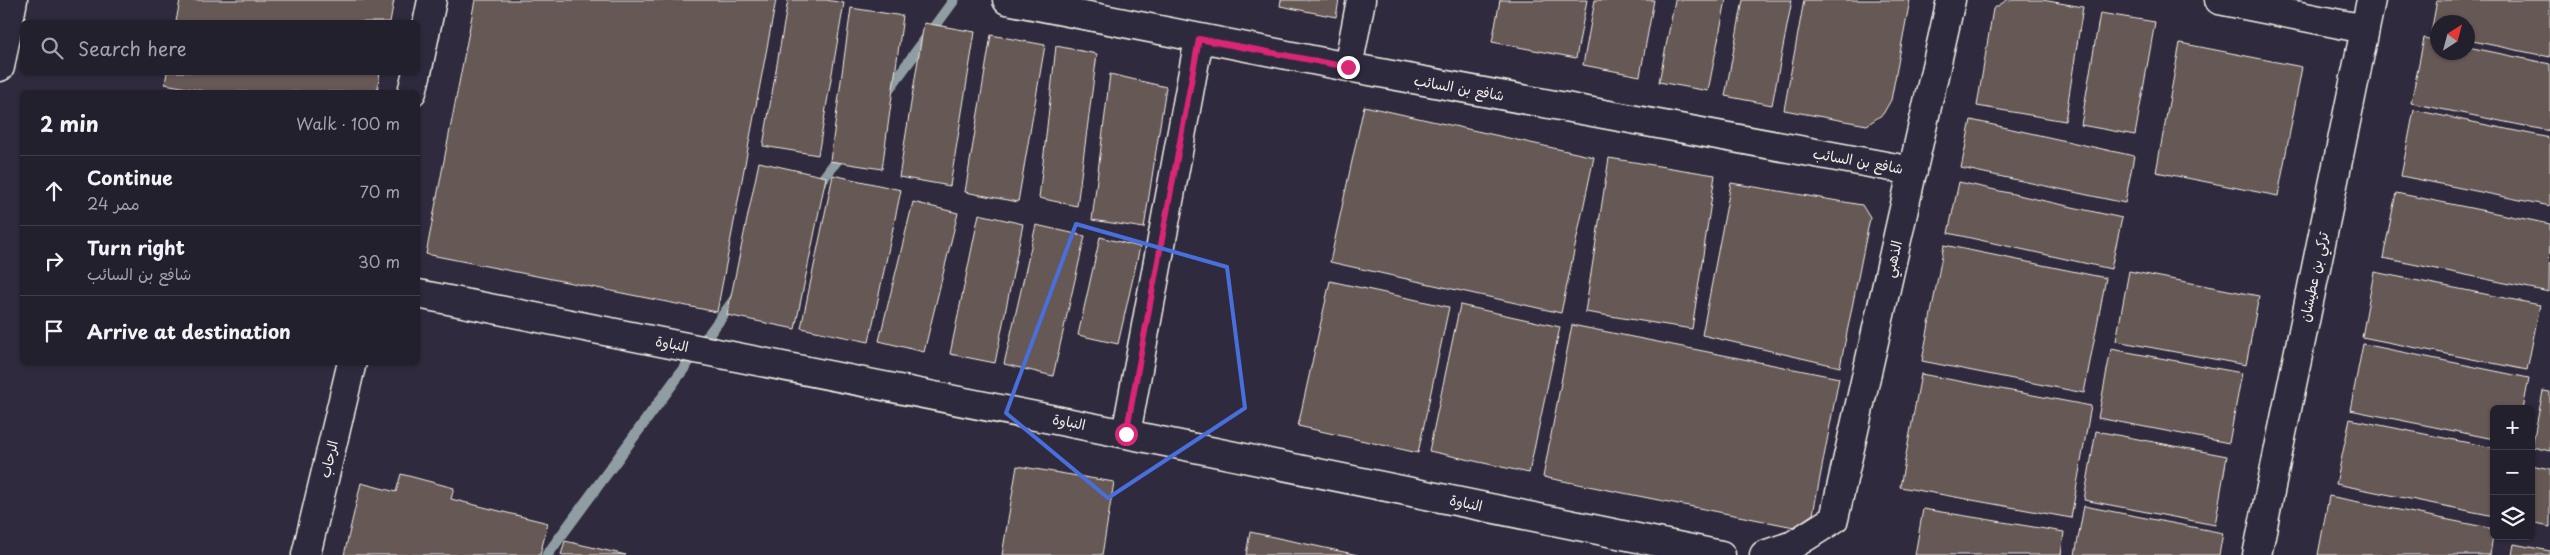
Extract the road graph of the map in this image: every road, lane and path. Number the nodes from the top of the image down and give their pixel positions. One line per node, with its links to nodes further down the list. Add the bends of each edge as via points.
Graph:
1 (13, 0): 11 (street)
2 (432, 0): 10 (street)
3 (1007, 0): 9 (street, شافع بن السائب)
4 (1361, 0): 12 (street)
5 (1951, 0): 15 (street, الذهبي)
6 (2219, 0): 8 (street)
7 (2371, 0): 8 (street, تركي بن عطيشان)
8 (2365, 29): 22 (street, تركي بن عطيشان)
9 (1199, 39): 12 (street, شافع بن السائب); 18 (street)
10 (420, 58)
11 (0, 67)
12 (1348, 67): 15 (street, شافع بن السائب)
13 (416, 75): 14 (street)
14 (412, 90)
15 (1913, 171): 21 (street, الذهبي, via 1834,518 1793,545)
16 (420, 294): 18 (street, النباوة)
17 (351, 365): 19 (street, الرحاب)
18 (1126, 434): 20 (street, النباوة)
19 (306, 555)
20 (1721, 555)
21 (1764, 555)
22 (2257, 555)

